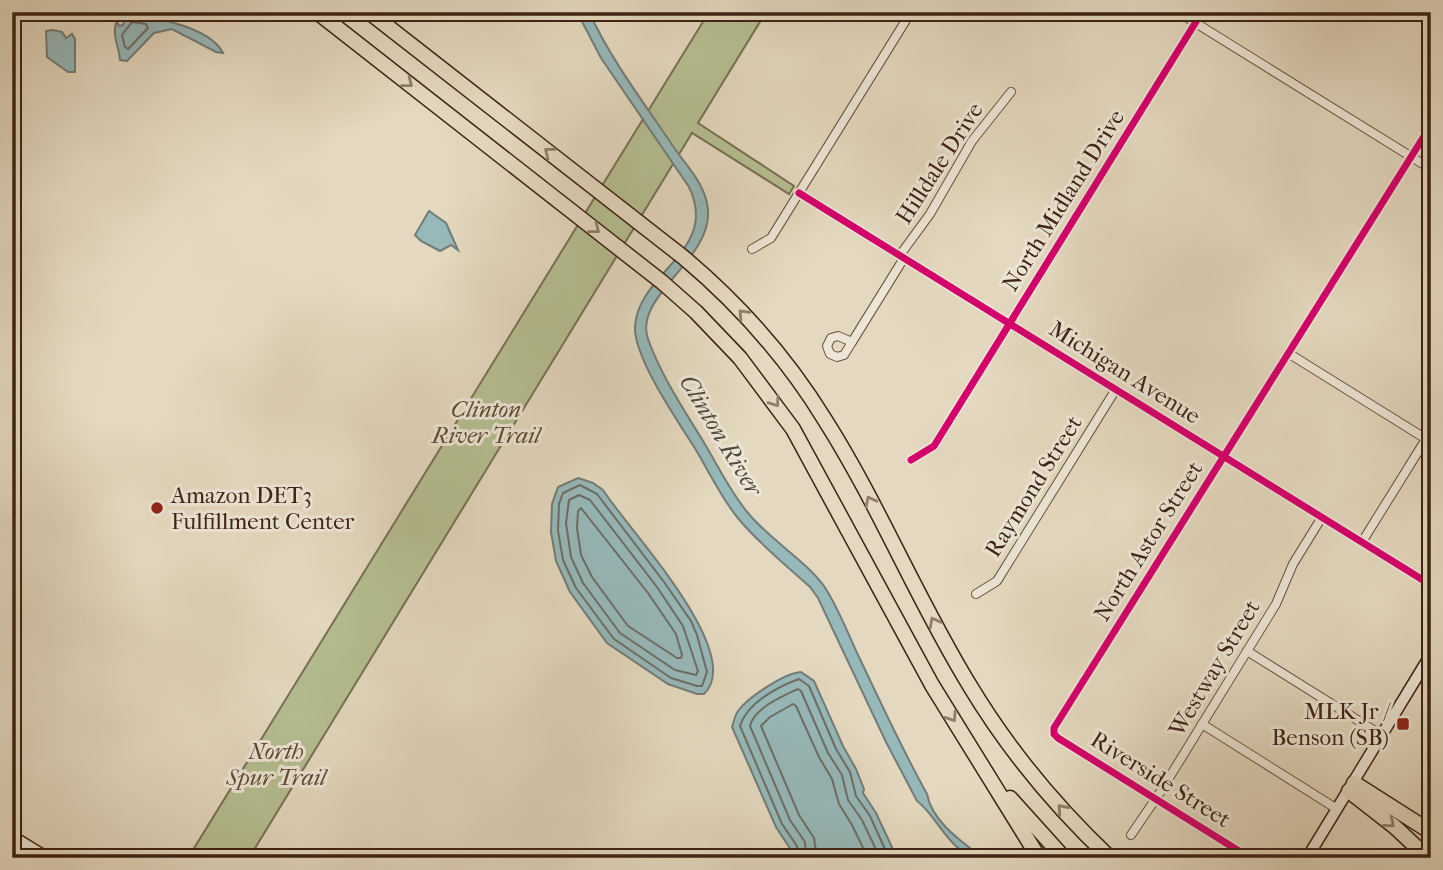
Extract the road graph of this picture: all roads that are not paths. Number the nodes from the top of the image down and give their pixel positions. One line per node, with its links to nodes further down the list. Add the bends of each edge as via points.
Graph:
1 (310, 12): 9 (highway)
2 (317, 12): 9 (highway)
3 (369, 12): 10 (highway)
4 (385, 12): 10 (highway, via 400,26)
5 (911, 12): 15 (street)
6 (1178, 12): 8 (street)
7 (1202, 12): 8 (street, North Midland Drive)
8 (1195, 23): 13 (street); 18 (street, North Midland Drive)
9 (354, 41): 34 (highway, one-way to 34, via 680,297 740,358 793,429 932,685)
10 (406, 41): 44 (highway, one-way to 10, via 1037,780 976,696 834,435 801,384 753,325 666,244)
11 (1011, 92): 17 (street, Hilldale Drive, via 971,142)
12 (1431, 125): 13 (street, North Astor Street)
13 (1411, 157): 14 (street); 20 (street, North Astor Street)
14 (1431, 169)
15 (799, 193): 16 (street, via 771,238); 17 (street, Michigan Avenue)
16 (752, 249)
17 (902, 257): 18 (street, Michigan Avenue); 19 (street, Hilldale Drive)
18 (1010, 324): 21 (street, Michigan Avenue); 24 (street, North Midland Drive, via 934,446)
19 (852, 342)
20 (1288, 353): 22 (street); 23 (street, North Astor Street)
21 (1116, 389): 23 (street, Michigan Avenue); 28 (street, Raymond Street, via 997,581)
22 (1428, 441): 26 (street)
23 (1224, 456): 25 (street, Michigan Avenue); 32 (street, North Astor Street)
24 (911, 460)
25 (1322, 517): 26 (street, Michigan Avenue); 29 (street, Westway Street)
26 (1362, 542): 27 (street, Michigan Avenue)
27 (1431, 585)
28 (976, 594)
29 (1247, 651): 31 (street, Westway Street); 33 (street)
30 (1431, 654): 33 (main road)
31 (1202, 724): 36 (street, Westway Street); 37 (street)
32 (1054, 732): 36 (street, Riverside Street)
33 (1383, 736): 35 (main road)
34 (976, 755): 42 (highway); 43 (highway)
35 (1351, 787): 37 (main road); 38 (highway); 47 (highway, one-way to 47)
36 (1156, 799): 39 (street, Westway Street); 45 (street, Riverside Street)
37 (1337, 809): 46 (main road)
38 (1431, 832)
39 (1131, 835)
40 (12, 836): 41 (main road)
41 (48, 858)
42 (1039, 858)
43 (1064, 858)
44 (1110, 858)
45 (1250, 858)
46 (1307, 858)
47 (1428, 858)

